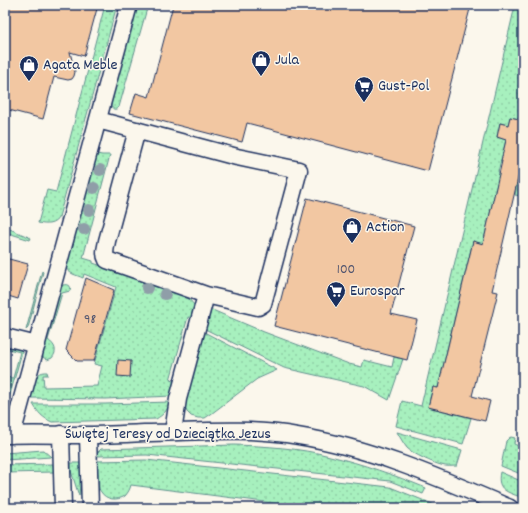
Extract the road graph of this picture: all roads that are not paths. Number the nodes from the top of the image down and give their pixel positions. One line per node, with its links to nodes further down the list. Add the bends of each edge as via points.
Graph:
1 (129, 5): 2 (street)
2 (98, 120): 3 (street); 6 (street)
3 (137, 130): 4 (street, via 105,256 107,260); 4 (street, via 237,157 299,170 264,304 258,307)
4 (206, 295): 7 (street, via 178,399)
5 (6, 337): 6 (street)
6 (37, 345): 9 (street)
7 (172, 432): 10 (street, Świętej Teresy od Dzieciątka Jezus); 13 (street, Świętej Teresy od Dzieciątka Jezus, via 243,431 298,435 350,447 424,472)
8 (61, 434): 9 (street, Świętej Teresy od Dzieciątka Jezus); 10 (street, Świętej Teresy od Dzieciątka Jezus); 11 (street)
9 (8, 435)
10 (88, 435): 12 (street)
11 (63, 508)
12 (90, 508)
13 (510, 508)

